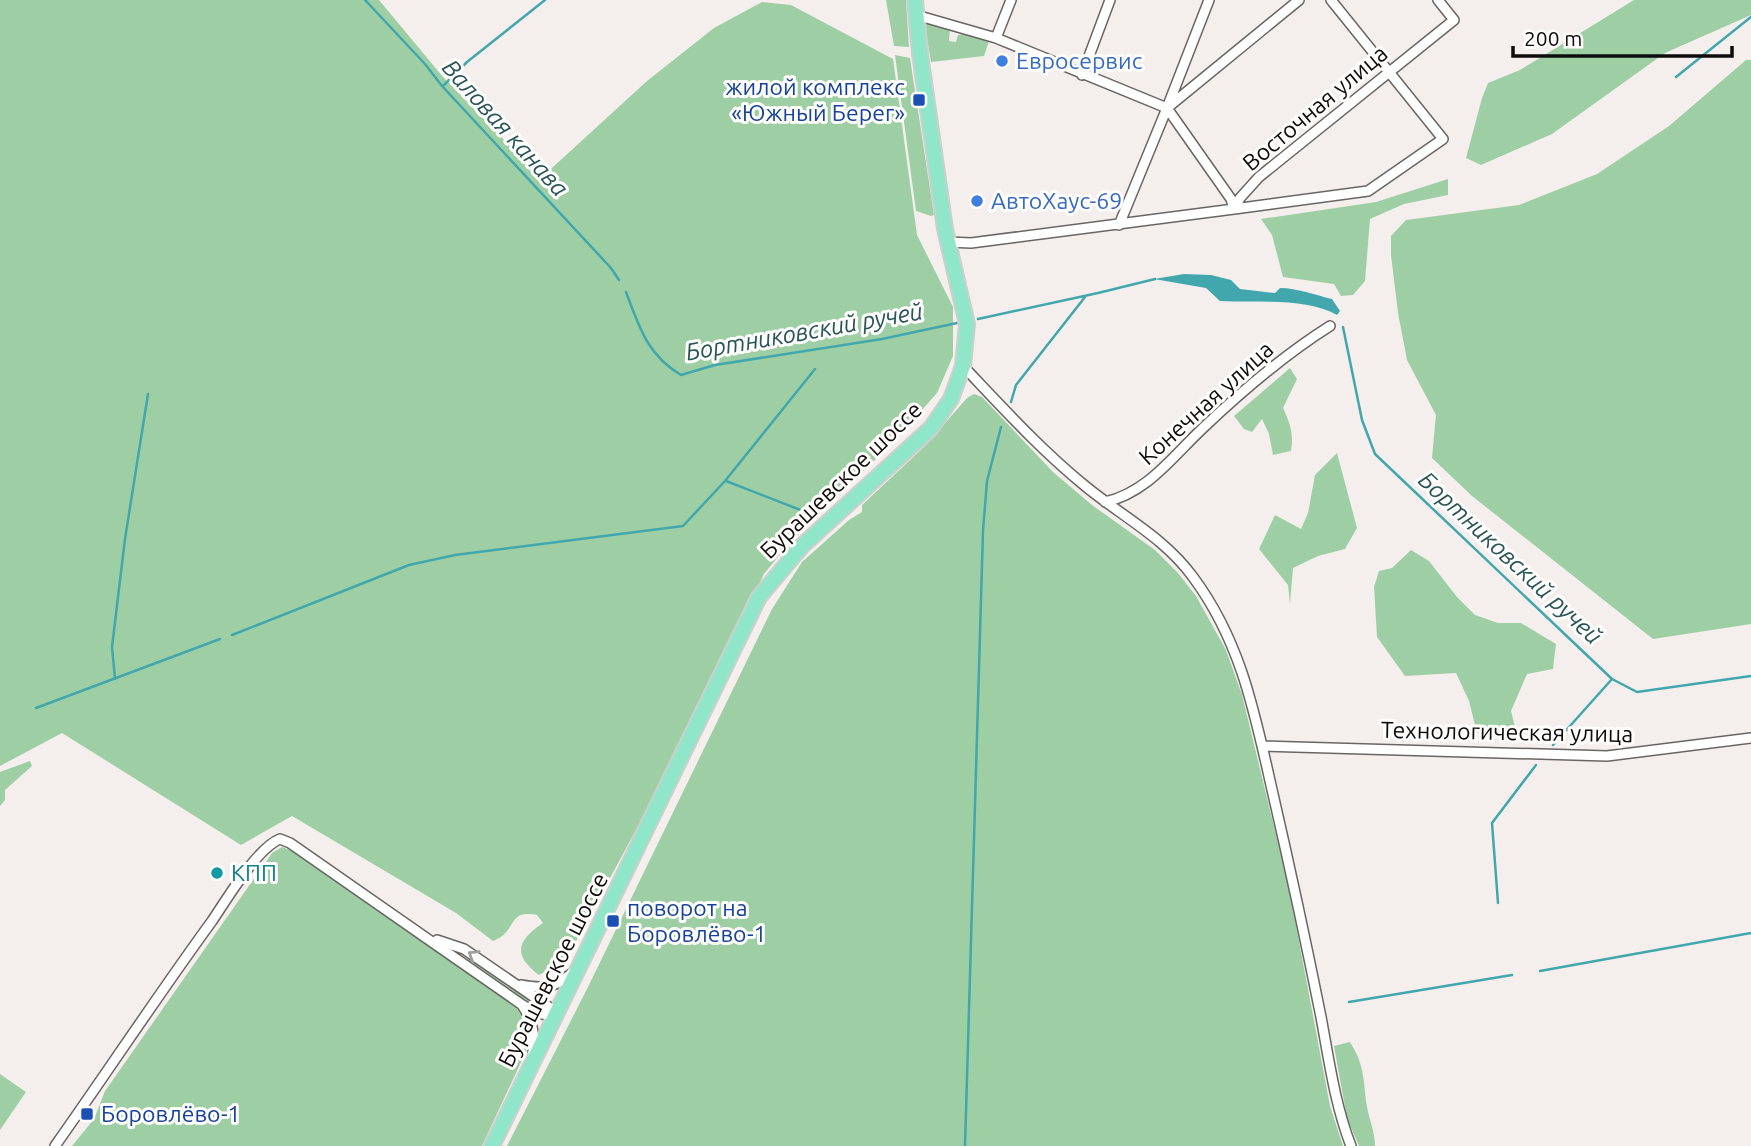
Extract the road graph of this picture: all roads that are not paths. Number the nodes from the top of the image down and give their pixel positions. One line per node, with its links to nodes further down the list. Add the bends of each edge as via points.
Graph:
1 (915, 0): 8 (main road, Бурашевское шоссе)
2 (1011, 0): 9 (street)
3 (1110, 0): 11 (street)
4 (1209, 0): 12 (street)
5 (1299, 0): 12 (street)
6 (1331, 0): 10 (street)
7 (1438, 0): 10 (street, Восточная улица, via 1454,20)
8 (916, 15): 9 (street); 15 (main road, Бурашевское шоссе)
9 (996, 38): 11 (street)
10 (1388, 72): 13 (street, Восточная улица, via 1259,177); 13 (street, via 1443,139 1368,191)
11 (1082, 75): 12 (street)
12 (1167, 108): 13 (street); 14 (street)
13 (1234, 209): 14 (street)
14 (1119, 225): 15 (street)
15 (948, 242): 17 (main road, Бурашевское шоссе, via 967,324)
16 (1330, 327): 18 (street, Конечная улица, via 1262,375 1145,484 1124,498)
17 (963, 366): 18 (street, via 1035,440); 22 (main road, Бурашевское шоссе, via 951,399 931,428 802,546 759,597)
18 (1105, 502): 20 (street, via 1164,544 1194,577 1238,656)
19 (1751, 738): 20 (street, Технологическая улица, via 1607,756)
20 (1262, 746): 29 (street)
21 (425, 936): 23 (street, one-way to 21, via 464,949); 24 (street); 27 (street, via 290,844 280,839 272,842 142,1017)
22 (578, 968): 23 (street, via 550,987); 25 (main road, Бурашевское шоссе)
23 (516, 984): 25 (street)
24 (521, 1004): 25 (street, via 538,1014); 26 (street, via 534,1032)
25 (556, 1012): 26 (main road, Бурашевское шоссе)
26 (533, 1059): 28 (main road, Бурашевское шоссе)
27 (55, 1146)
28 (492, 1146)
29 (1351, 1146)

